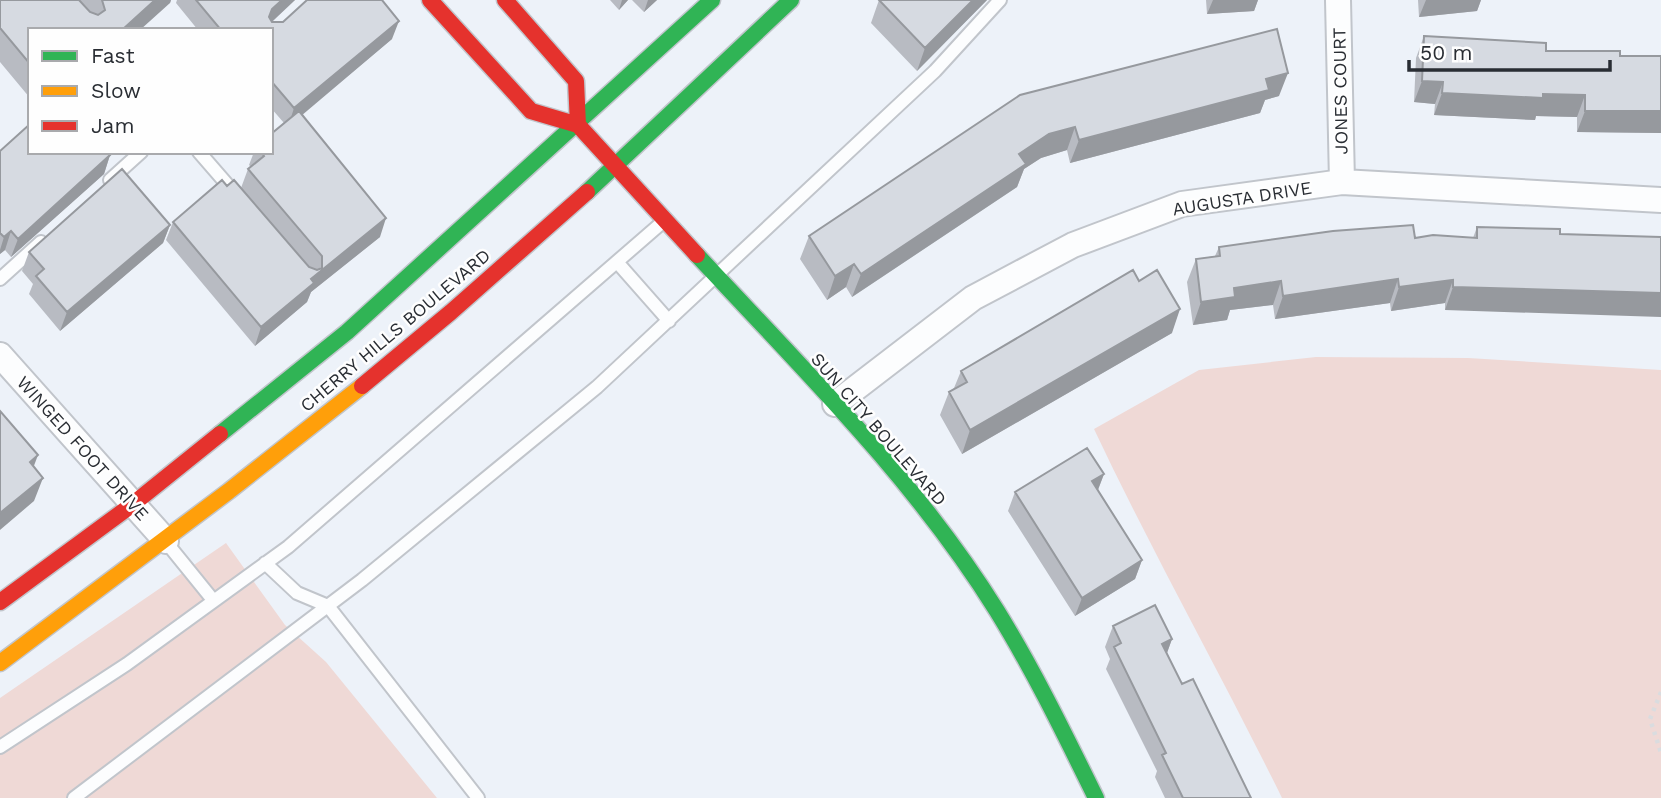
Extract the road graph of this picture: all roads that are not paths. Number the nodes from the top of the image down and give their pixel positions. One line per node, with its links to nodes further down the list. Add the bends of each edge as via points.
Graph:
1 (430, 0): 7 (street, via 531,111)
2 (505, 0): 7 (street, via 576,81)
3 (712, 0): 7 (street, CHERRY HILLS BOULEVARD)
4 (791, 0): 10 (street, CHERRY HILLS BOULEVARD)
5 (1000, 0): 18 (lane, via 935,71)
6 (1338, 0): 11 (street, JONES COURT)
7 (578, 125): 10 (street, SUN CITY BOULEVARD); 23 (street, CHERRY HILLS BOULEVARD, via 348,332)
8 (139, 154): 12 (lane)
9 (201, 154): 14 (lane)
10 (615, 167): 15 (street, SUN CITY BOULEVARD); 24 (street, CHERRY HILLS BOULEVARD, via 450,313)
11 (1342, 183): 13 (street, AUGUSTA DRIVE); 22 (street, AUGUSTA DRIVE, via 1182,204 1073,245 973,298)
12 (100, 188)
13 (1661, 200)
14 (250, 211)
15 (665, 220): 17 (lane); 18 (street, SUN CITY BOULEVARD)
16 (50, 234): 19 (lane)
17 (617, 262): 20 (lane); 25 (lane)
18 (717, 276): 20 (lane); 22 (street, SUN CITY BOULEVARD)
19 (0, 279)
20 (669, 320): 28 (lane, via 597,387)
21 (0, 355): 23 (street, WINGED FOOT DRIVE)
22 (835, 404): 33 (street, SUN CITY BOULEVARD, via 923,507 996,610)
23 (133, 504): 24 (street, WINGED FOOT DRIVE); 27 (street, CHERRY HILLS BOULEVARD)
24 (166, 541): 26 (lane); 29 (street, CHERRY HILLS BOULEVARD)
25 (265, 563): 26 (lane); 28 (lane, via 297,593)
26 (214, 600): 30 (lane)
27 (0, 602)
28 (328, 606): 31 (lane); 32 (lane)
29 (0, 663)
30 (0, 747)
31 (74, 798)
32 (478, 798)
33 (1096, 798)

